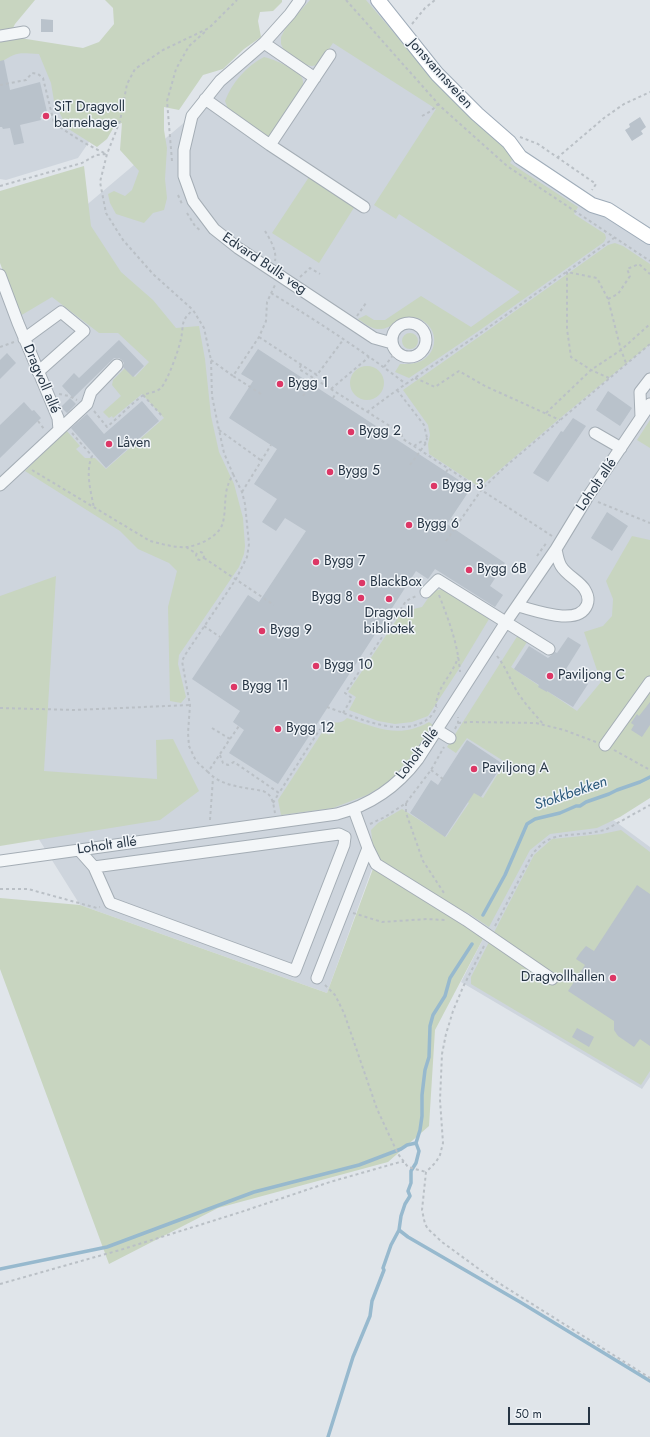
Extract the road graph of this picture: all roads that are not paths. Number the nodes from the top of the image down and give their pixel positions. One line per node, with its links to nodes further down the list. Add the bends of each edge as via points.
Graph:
1 (300, 0): 5 (street, Edvard Bulls veg)
2 (378, 0): 11 (main road, Jonsvannsveien, via 437,74 477,114 597,197 608,210)
3 (24, 32): 4 (street)
4 (0, 36)
5 (264, 43): 7 (street); 8 (street, Edvard Bulls veg, via 220,81)
6 (330, 56): 7 (street)
7 (315, 78): 9 (street)
8 (205, 99): 9 (street); 14 (street, Edvard Bulls veg, via 192,116 184,150 184,176 193,201 214,229 238,248 374,338)
9 (270, 145): 10 (street)
10 (364, 207)
11 (650, 237)
12 (0, 275): 13 (street, Dragvoll allé)
13 (24, 339): 16 (street, Dragvoll allé); 16 (street, via 61,312 84,331)
14 (394, 347)
15 (117, 365): 20 (street, via 90,392 87,404)
16 (38, 372): 20 (street, Dragvoll allé)
17 (650, 380): 19 (street, via 640,392)
18 (650, 404): 19 (street, Loholt allé)
19 (642, 417): 22 (street, Loholt allé)
20 (62, 427): 23 (street, Dragvoll allé)
21 (595, 433): 22 (street)
22 (621, 448): 24 (street, Loholt allé)
23 (0, 485)
24 (558, 544): 26 (street, Loholt allé); 26 (street, via 561,566 585,589 588,598 586,608 576,615 566,616)
25 (426, 592): 27 (street, via 438,580)
26 (518, 606): 27 (street, Loholt allé)
27 (506, 622): 28 (street); 30 (street, Loholt allé)
28 (549, 649)
29 (650, 682): 32 (street)
30 (437, 730): 31 (street); 33 (street, Loholt allé, via 412,767 399,781)
31 (450, 738)
32 (605, 746)
33 (354, 810): 34 (street); 35 (street, Loholt allé)
34 (368, 848): 38 (street); 39 (street, via 376,864 466,920)
35 (79, 850): 36 (street, Loholt allé); 37 (street)
36 (0, 861)
37 (94, 867): 37 (street, via 110,903 295,971 345,837 339,834)
38 (317, 978)
39 (552, 979)

